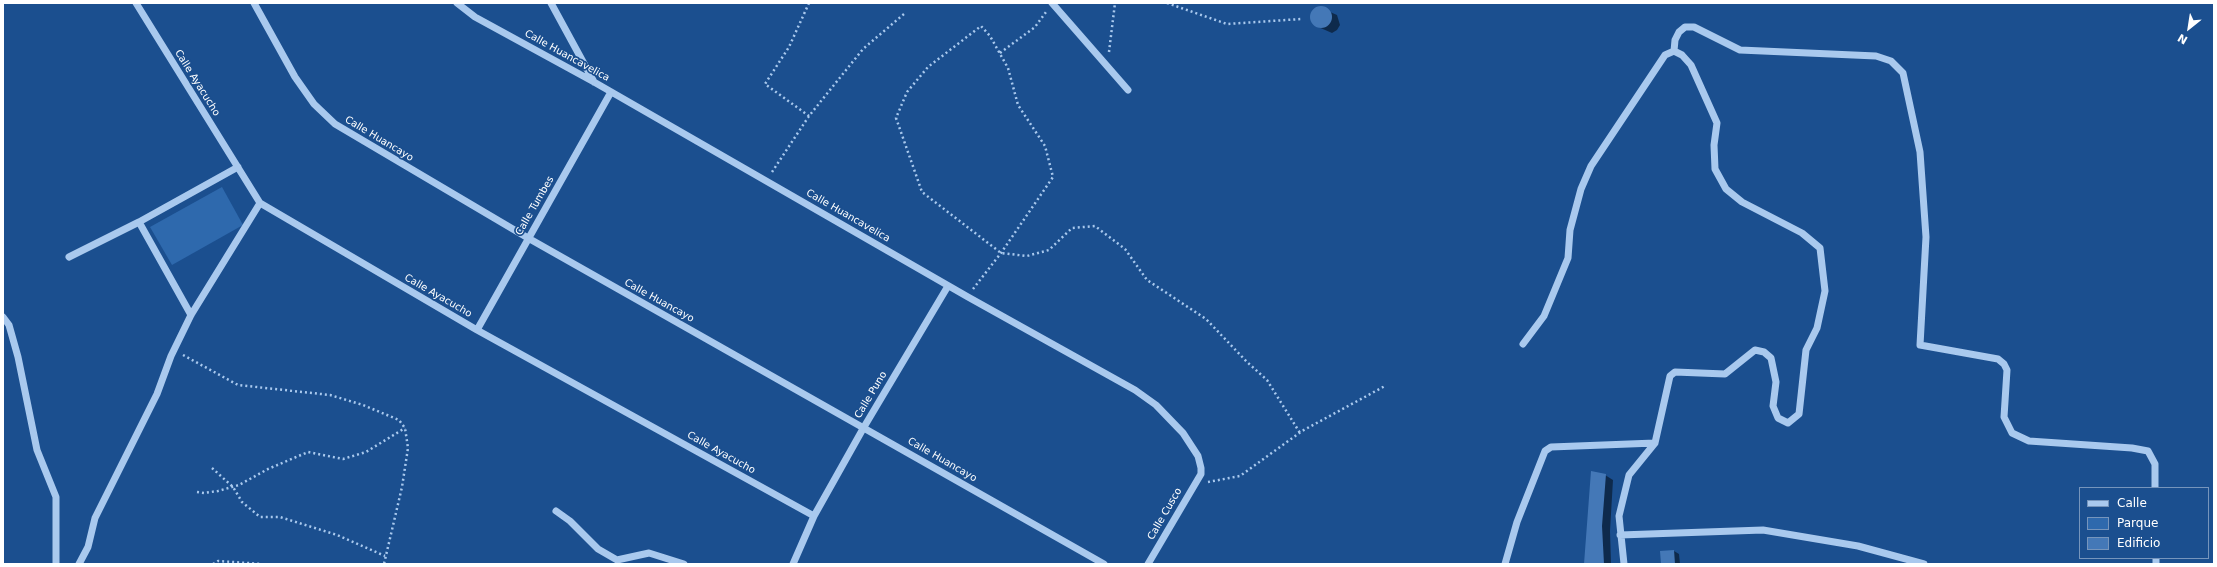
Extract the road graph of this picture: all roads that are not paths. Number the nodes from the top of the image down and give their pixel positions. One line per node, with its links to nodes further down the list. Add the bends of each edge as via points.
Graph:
1 (136, 3): 10 (street, Calle Ayacucho)
2 (254, 3): 13 (street, Calle Huancayo, via 294,77 328,118)
3 (457, 3): 7 (street, Calle Huancavelica, via 475,17)
4 (551, 3): 7 (street)
5 (1052, 3): 8 (street)
6 (1674, 51): 19 (street, via 1665,55 1591,166 1581,189 1570,230 1568,258 1544,316); 21 (street, via 1682,54 1691,65 1717,123 1714,145 1715,169 1726,189 1742,202 1802,233 1820,248 1825,291 1817,328 1806,350 1799,414 1788,423 1778,418 1773,406 1776,382 1771,358 1764,352 1755,350 1725,374 1676,372 1670,376); 23 (street, via 1679,32 1685,27 1694,27 1740,50 1876,56 1891,61 1903,73 1920,152 1926,237 1920,345 1998,360 2004,364 2007,370 2004,416 2012,433 2029,441 2148,451 2155,464)
7 (594, 82): 9 (street, Calle Huancavelica)
8 (1128, 90)
9 (611, 92): 13 (street, Calle Tumbes); 15 (street, Calle Huancavelica)
10 (238, 167): 11 (street, Calle Ayacucho); 12 (street)
11 (260, 203): 16 (street); 18 (street, Calle Ayacucho)
12 (139, 222): 14 (street); 16 (street)
13 (528, 238): 18 (street, Calle Tumbes); 20 (street, Calle Huancayo)
14 (69, 257)
15 (948, 286): 20 (street, Calle Puno); 22 (street, Calle Huancavelica, via 1146,397 1183,433 1201,462)
16 (191, 315): 28 (street, via 157,394 95,518 88,547)
17 (3, 317): 27 (street, via 9,325 18,356 37,450 56,497)
18 (477, 330): 25 (street, Calle Ayacucho)
19 (1523, 344)
20 (864, 427): 25 (street, Calle Puno); 31 (street, Calle Huancayo)
21 (1655, 443): 26 (street, via 1629,475 1619,516); 33 (street, via 1551,447 1545,451 1517,522)
22 (1200, 474): 32 (street, Calle Cusco)
23 (2156, 487)
24 (556, 511): 29 (street, via 598,549 618,560 649,552)
25 (814, 516): 30 (street, Calle Puno)
26 (1620, 535): 34 (street); 35 (street, via 1763,530 1858,546)
27 (56, 564)
28 (79, 564)
29 (684, 564)
30 (793, 564)
31 (1104, 564)
32 (1148, 564)
33 (1505, 564)
34 (1624, 564)
35 (1924, 564)

